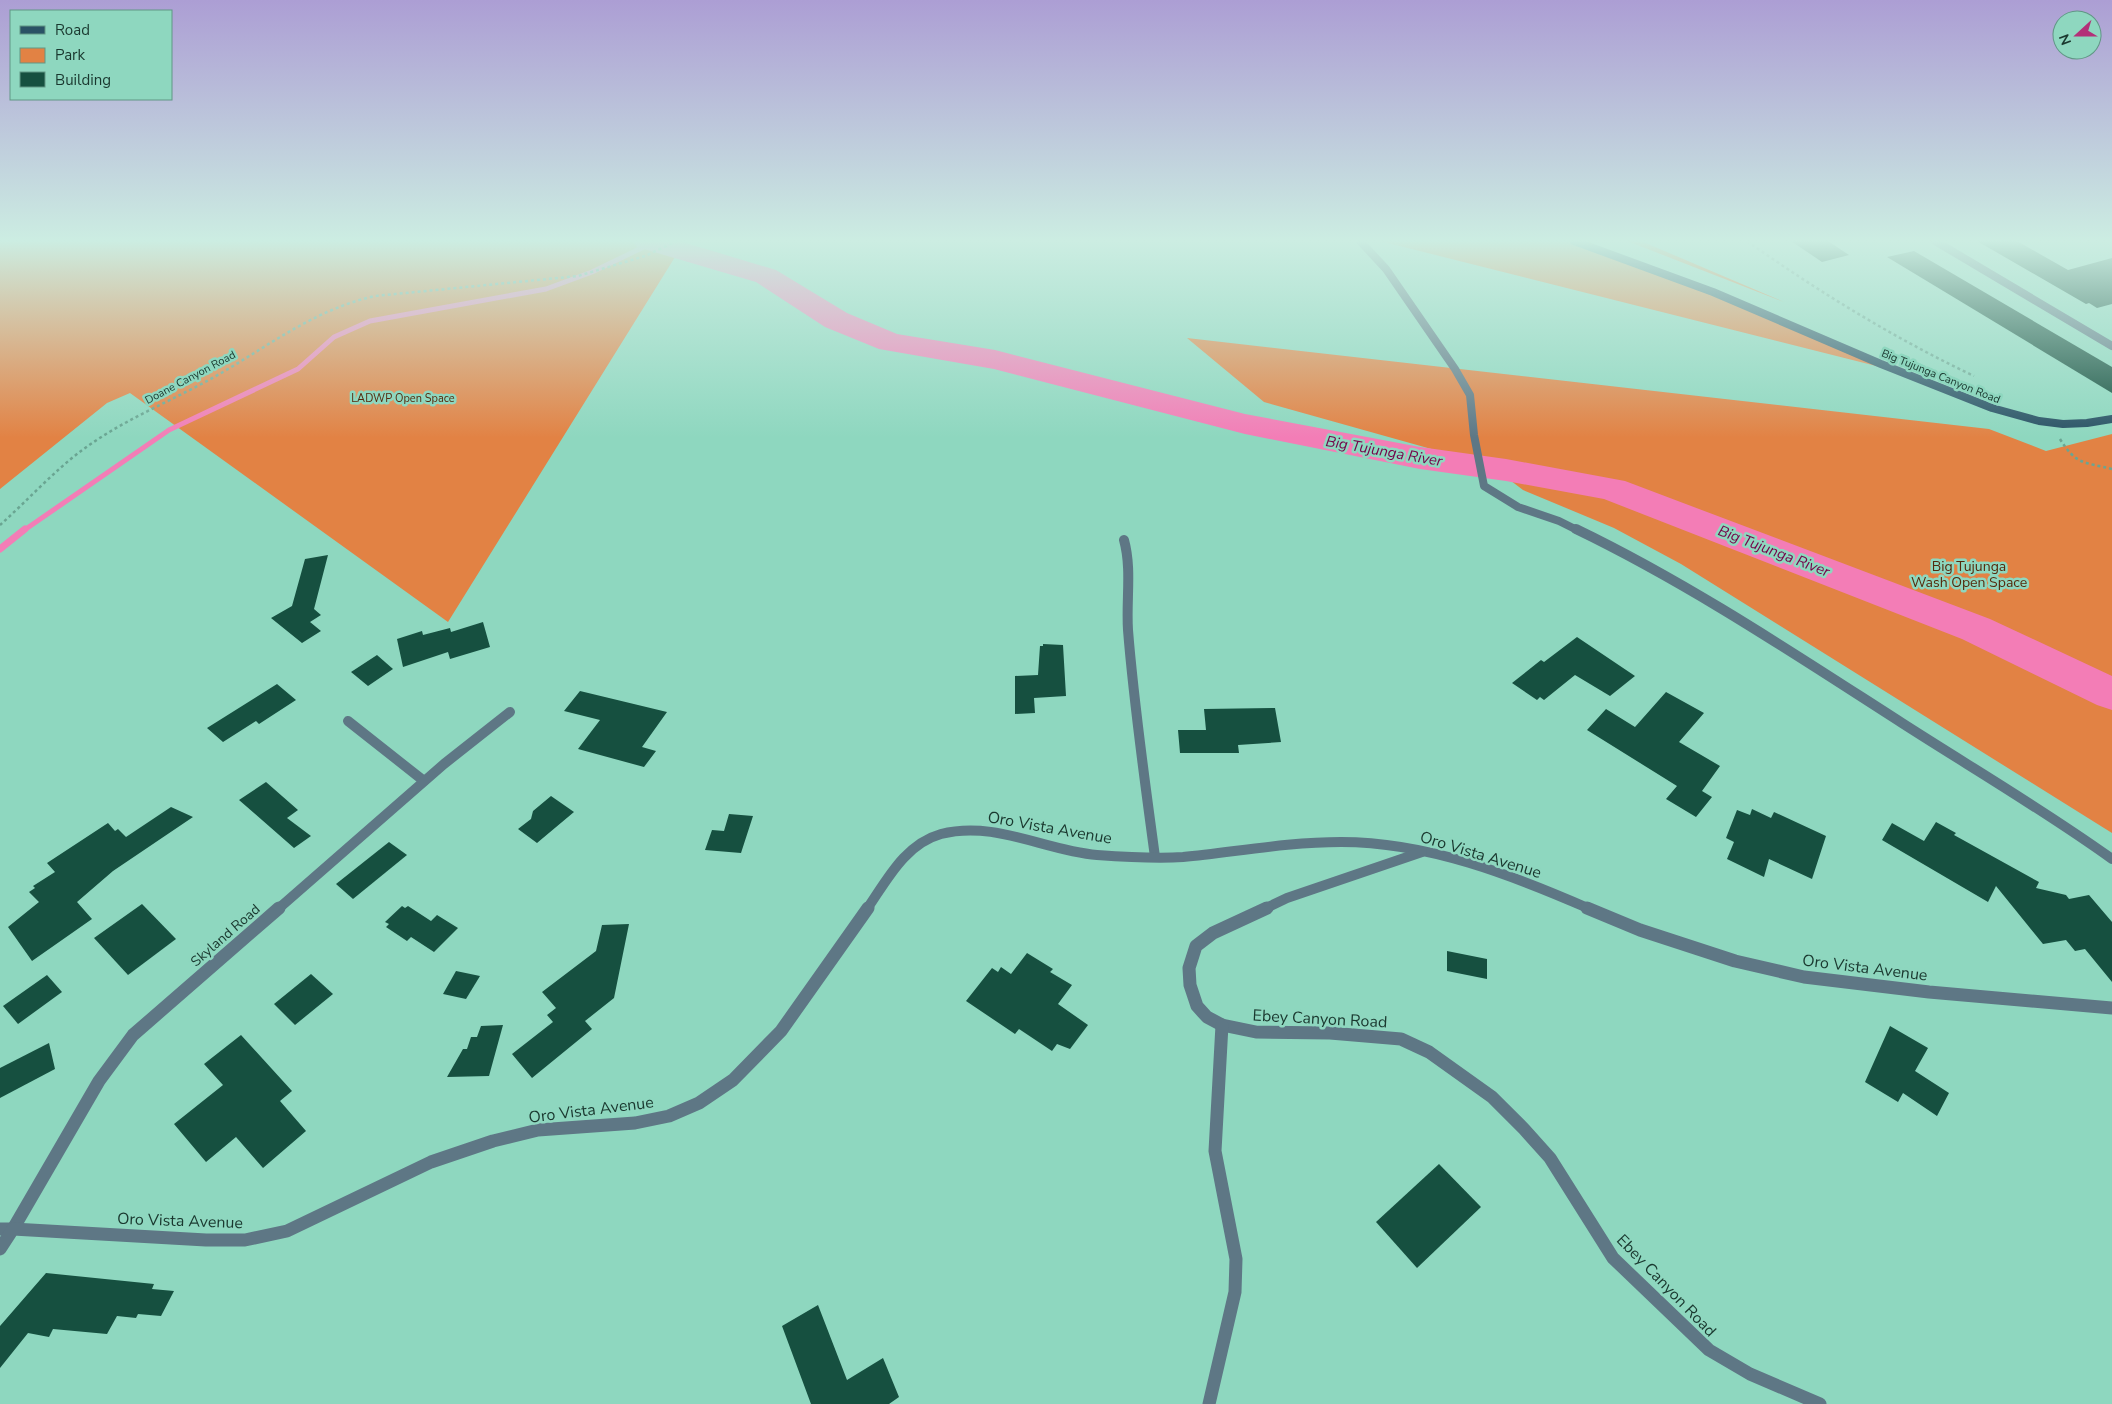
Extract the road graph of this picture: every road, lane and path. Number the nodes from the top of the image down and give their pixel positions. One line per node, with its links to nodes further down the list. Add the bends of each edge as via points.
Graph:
1 (337, 307): 11 (path, Doane Canyon Road, via 151,408 81,451)
2 (1411, 307): 18 (street, via 1470,394 1484,486 1518,507 1559,521 1613,547 1680,585 2061,822)
3 (1743, 307): 9 (street, Big Tujunga Canyon Road, via 1988,408)
4 (1847, 307): 7 (path, via 1938,360)
5 (2045, 307): 6 (street)
6 (2112, 346)
7 (1974, 376)
8 (2112, 419): 9 (street, Big Tujunga Canyon Road, via 2083,424)
9 (2048, 422): 10 (path, via 2076,460)
10 (2112, 469)
11 (0, 526)
12 (1124, 540): 17 (street, via 1129,557 1128,628)
13 (510, 712): 15 (street, Skyland Road)
14 (348, 721): 15 (street)
15 (424, 781): 21 (street, Skyland Road, via 133,1035 99,1082)
16 (1423, 851): 17 (street, Oro Vista Avenue, via 1341,842); 19 (street, Oro Vista Avenue, via 1518,878 1658,936 1736,961 1804,977); 20 (street, Ebey Canyon Road, via 1286,898 1213,933 1196,946 1189,968 1190,985 1197,1006 1207,1018)
17 (1155, 857): 21 (street, Oro Vista Avenue, via 1096,855 1049,847 1008,834 968,830 941,834 920,843 903,857 780,1031 734,1080 699,1103 668,1116 634,1123 538,1130 493,1141 430,1162 287,1231 245,1240)
18 (2112, 859)
19 (2112, 1008)
20 (1222, 1025): 23 (street, via 1215,1151 1236,1259 1235,1292); 24 (street, Ebey Canyon Road, via 1256,1032 1330,1033 1401,1039 1429,1052 1492,1097 1524,1129 1550,1158 1613,1258 1709,1350 1750,1374)
21 (7, 1229): 22 (street)
22 (0, 1249)
23 (1209, 1404)
24 (1820, 1404)

